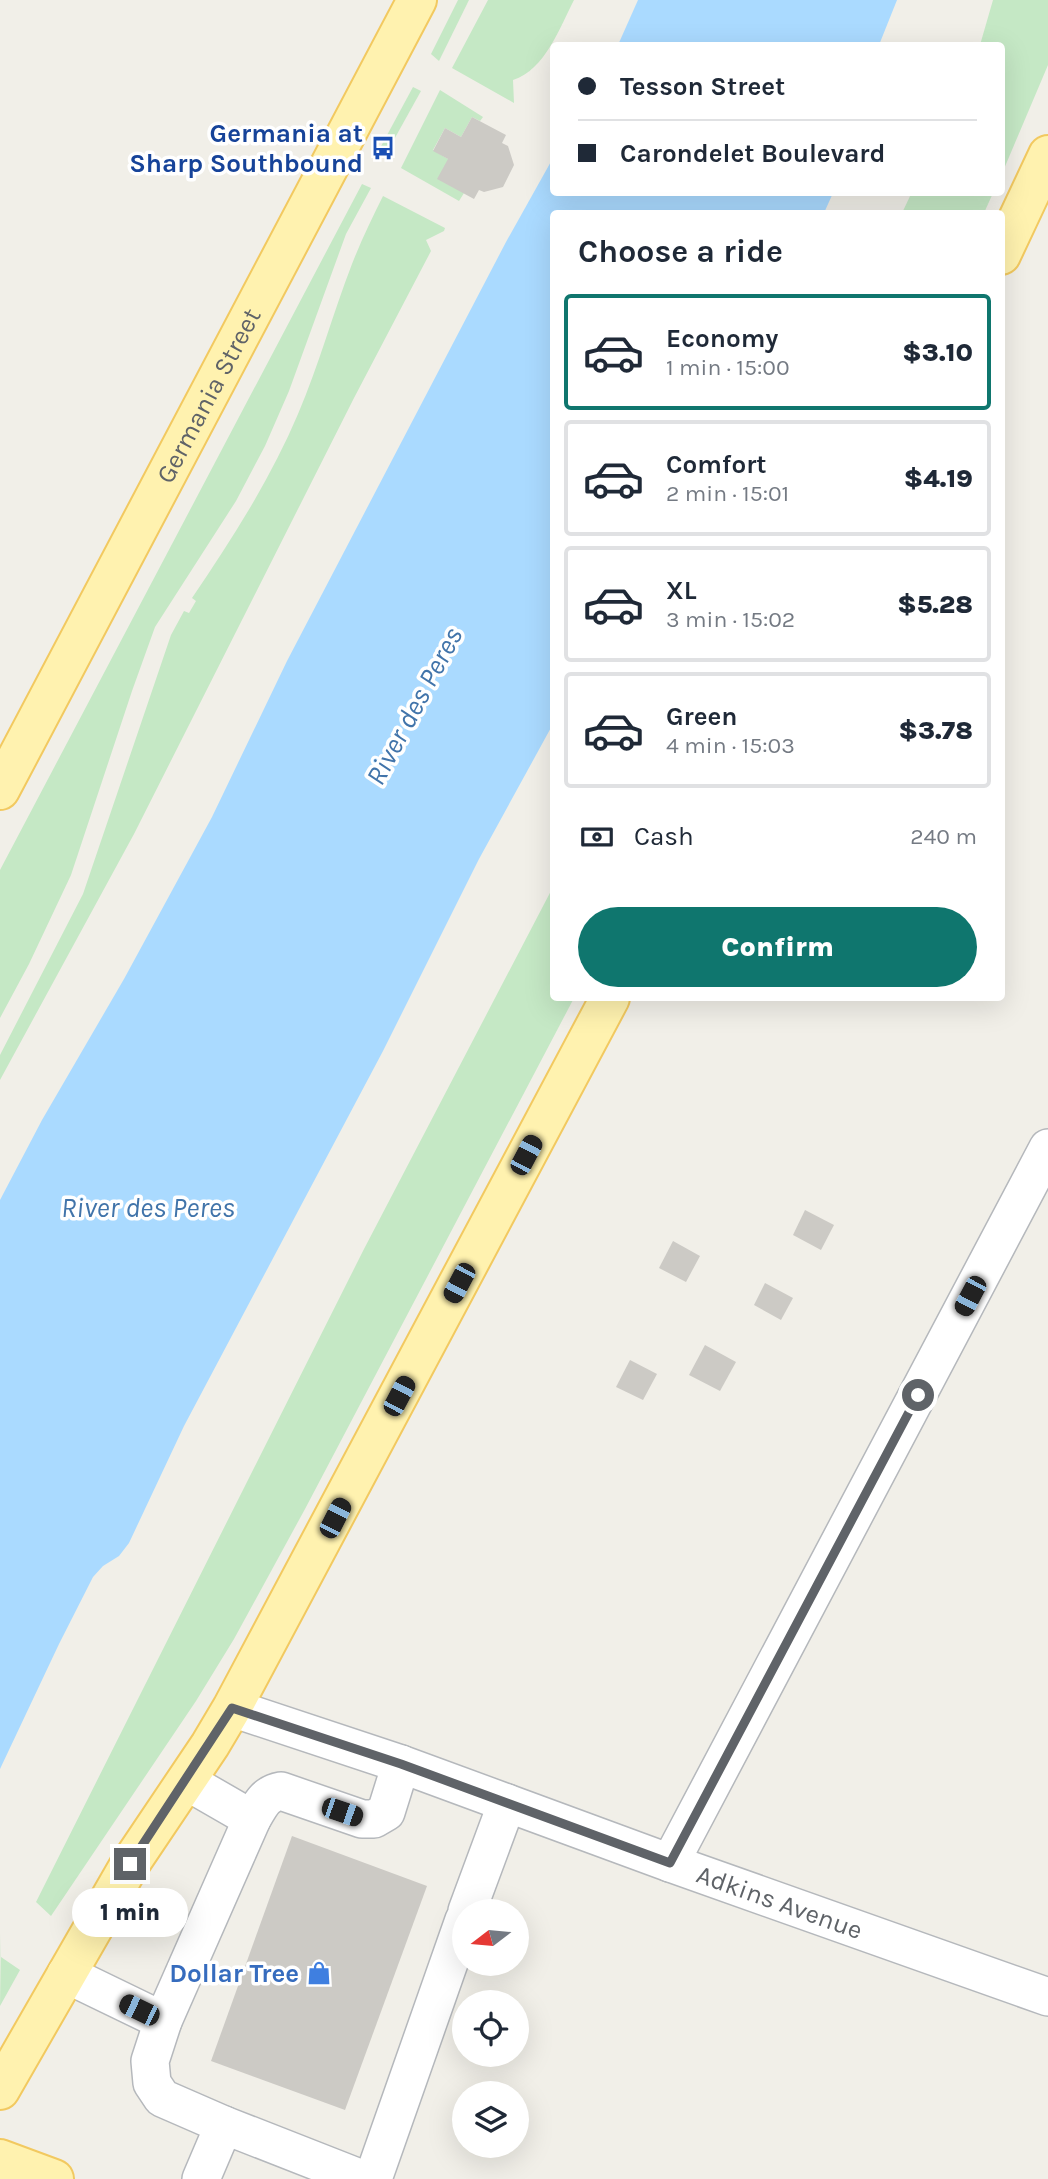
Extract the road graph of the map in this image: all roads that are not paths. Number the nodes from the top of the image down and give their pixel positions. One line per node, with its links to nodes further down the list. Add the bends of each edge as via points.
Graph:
1 (417, 0): 4 (main road, Germania Street)
2 (1048, 155): 3 (main road)
3 (1005, 246)
4 (0, 790)
5 (608, 1001): 7 (main road)
6 (1048, 1148): 12 (street)
7 (232, 1708): 8 (street, Adkins Avenue); 9 (main road)
8 (401, 1764): 10 (street, Adkins Avenue); 11 (street, via 386,1812 374,1819 281,1791 265,1798)
9 (186, 1781): 11 (street); 15 (main road, via 130,1864)
10 (507, 1803): 12 (street, Adkins Avenue); 13 (street)
11 (252, 1819): 17 (street)
12 (670, 1863): 16 (street, Adkins Avenue)
13 (471, 1899)
14 (452, 1954): 24 (street)
15 (66, 1974): 17 (street); 18 (main road)
16 (1048, 1997)
17 (163, 2021): 19 (street, via 150,2061 152,2083 162,2098)
18 (0, 2090)
19 (224, 2125): 22 (street); 23 (street)
20 (0, 2159): 21 (main road)
21 (54, 2179)
22 (201, 2179)
23 (362, 2179)
24 (373, 2179)

